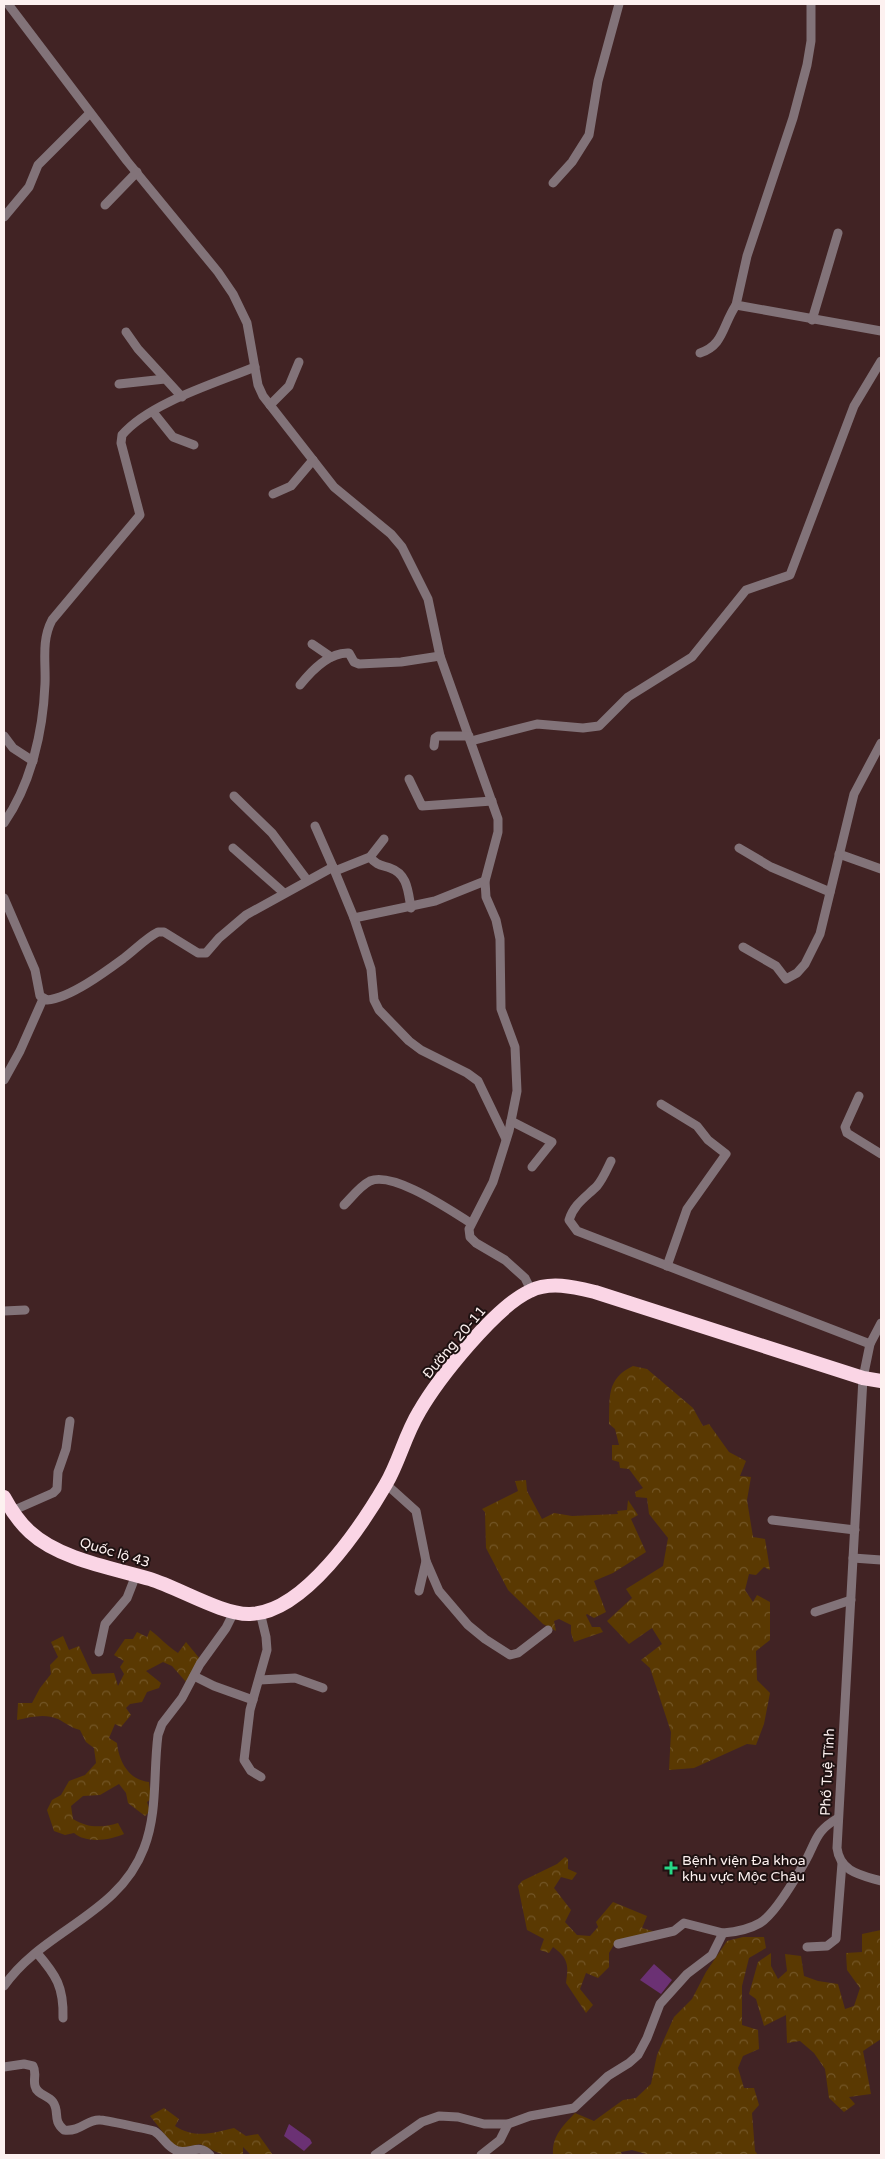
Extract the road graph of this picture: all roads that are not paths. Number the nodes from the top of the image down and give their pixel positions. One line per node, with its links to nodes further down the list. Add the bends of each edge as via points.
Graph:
1 (8, 4): 4 (street)
2 (619, 4): 6 (street, via 598,80 589,135)
3 (810, 4): 10 (street, via 811,40 802,88 761,209)
4 (90, 113): 5 (street); 8 (street, via 38,165 28,187)
5 (137, 172): 7 (street); 17 (street, via 233,294 247,323)
6 (554, 184)
7 (105, 205)
8 (4, 216)
9 (838, 233): 11 (street)
10 (736, 305): 11 (street); 14 (street, via 714,347)
11 (812, 320): 13 (street)
12 (126, 332): 18 (street)
13 (881, 332)
14 (700, 353)
15 (881, 361): 31 (street, via 854,406 790,575 746,590 692,657 621,702 599,726 583,728 538,724)
16 (299, 362): 21 (street, via 289,386)
17 (255, 367): 20 (street); 21 (street, via 259,389)
18 (165, 379): 19 (street); 20 (street)
19 (119, 384)
20 (182, 397): 22 (street)
21 (270, 405): 24 (street)
22 (153, 412): 23 (street, via 174,437); 34 (street, via 127,428 121,438 140,515 57,613 47,630 44,696)
23 (194, 445)
24 (313, 460): 25 (street, via 291,486); 27 (street, via 343,496 391,534 402,547 428,599)
25 (273, 494)
26 (312, 644): 28 (street)
27 (440, 656): 28 (street, via 359,664 354,662 350,653); 31 (street)
28 (331, 657): 29 (street)
29 (300, 685)
30 (4, 736): 34 (street, via 13,748)
31 (470, 739): 33 (street, via 438,736); 37 (street)
32 (881, 743): 43 (street, via 857,786)
33 (434, 746)
34 (33, 761): 38 (street, via 20,797)
35 (409, 779): 37 (street, via 422,806)
36 (234, 796): 47 (street, via 272,833)
37 (492, 801): 48 (street, via 498,818 498,832)
38 (5, 818)
39 (315, 826): 45 (street)
40 (384, 839): 44 (street)
41 (233, 848): 50 (street)
42 (739, 848): 49 (street, via 771,867)
43 (839, 854): 46 (street); 49 (street)
44 (370, 857): 45 (street); 52 (street, via 378,865 402,875)
45 (334, 869): 47 (street); 53 (street)
46 (881, 869)
47 (307, 880): 50 (street)
48 (485, 881): 52 (street); 59 (street, via 486,897 496,920 502,951 501,1009 516,1055 517,1091)
49 (830, 892): 54 (street, via 820,934 813,951 797,973 786,979 776,966)
50 (284, 893): 55 (street, via 238,920 206,953 198,953 164,932 158,932 71,992 54,1000)
51 (4, 898): 55 (street)
52 (411, 908): 53 (street)
53 (354, 918): 60 (street, via 371,969 374,1000 379,1010 421,1050 478,1081)
54 (742, 947)
55 (43, 999): 56 (street)
56 (4, 1080)
57 (859, 1096): 61 (street, via 845,1123 847,1133)
58 (661, 1104): 66 (street, via 697,1126 726,1154 687,1209)
59 (511, 1121): 60 (street); 63 (street, via 551,1140 552,1144)
60 (506, 1139): 65 (street, via 492,1182)
61 (881, 1154)
62 (611, 1161): 66 (street, via 601,1181 580,1200 571,1214 572,1227)
63 (532, 1167)
64 (344, 1204): 65 (street, via 368,1182 385,1180 422,1194)
65 (471, 1223): 67 (street, via 470,1237 476,1244 506,1260 525,1278)
66 (667, 1266): 71 (street)
67 (531, 1290): 72 (highway, Đường 20-11, via 563,1285 596,1292); 75 (highway, Đường 20-11, via 487,1326 428,1398)
68 (26, 1310): 69 (street)
69 (4, 1311)
70 (881, 1323): 71 (street)
71 (870, 1344): 72 (street)
72 (864, 1378): 73 (highway, Đường 20-11); 79 (street)
73 (881, 1381)
74 (70, 1421): 77 (street, via 57,1489)
75 (386, 1484): 81 (street, via 416,1511); 87 (highway, Đường 20-11, via 348,1539 312,1581 297,1595)
76 (4, 1498): 77 (highway, Quốc lộ 43)
77 (12, 1511): 83 (highway, Quốc lộ 43, via 29,1532 49,1547)
78 (772, 1520): 79 (street)
79 (855, 1530): 80 (street)
80 (853, 1558): 82 (street); 85 (street)
81 (426, 1560): 84 (street); 89 (street, via 439,1591 468,1625 510,1655 518,1653)
82 (881, 1560)
83 (136, 1575): 86 (highway, Quốc lộ 43); 90 (street, via 127,1598 105,1624)
84 (419, 1591)
85 (851, 1600): 88 (street); 96 (street, Phố Tuệ Tĩnh)
86 (234, 1612): 87 (highway, Đường 20-11); 91 (street)
87 (260, 1612): 92 (street, via 268,1643)
88 (815, 1612)
89 (548, 1630)
90 (99, 1652)
91 (194, 1676): 94 (street); 102 (street, via 158,1735 155,1799 146,1842 137,1865 112,1898)
92 (260, 1680): 93 (street, via 295,1678); 94 (street)
93 (323, 1688)
94 (253, 1700): 95 (street, via 244,1760)
95 (260, 1777)
96 (838, 1818): 97 (street, Phố Tuệ Tĩnh, via 837,1848); 99 (street, via 823,1828 803,1865 762,1922 738,1932)
97 (842, 1863): 98 (street, via 856,1874); 101 (street, Phố Tuệ Tĩnh, via 836,1939 827,1946)
98 (881, 1880)
99 (722, 1933): 100 (street, via 684,1923 674,1931); 106 (street, via 712,1955 687,1974 660,2004 642,2047 629,2063 608,2076 574,2108 530,2116)
100 (618, 1944)
101 (808, 1947)
102 (37, 1953): 103 (street); 104 (street, via 59,1983 64,1999)
103 (4, 1986)
104 (63, 2018)
105 (4, 2067): 107 (street, via 33,2066 35,2086 52,2100 56,2122 64,2130 76,2130 99,2120 153,2131 174,2150 199,2148)
106 (508, 2124): 108 (street, via 484,2124 458,2116 438,2116 422,2122); 109 (street, via 500,2140)
107 (210, 2155)
108 (375, 2155)
109 (481, 2155)

